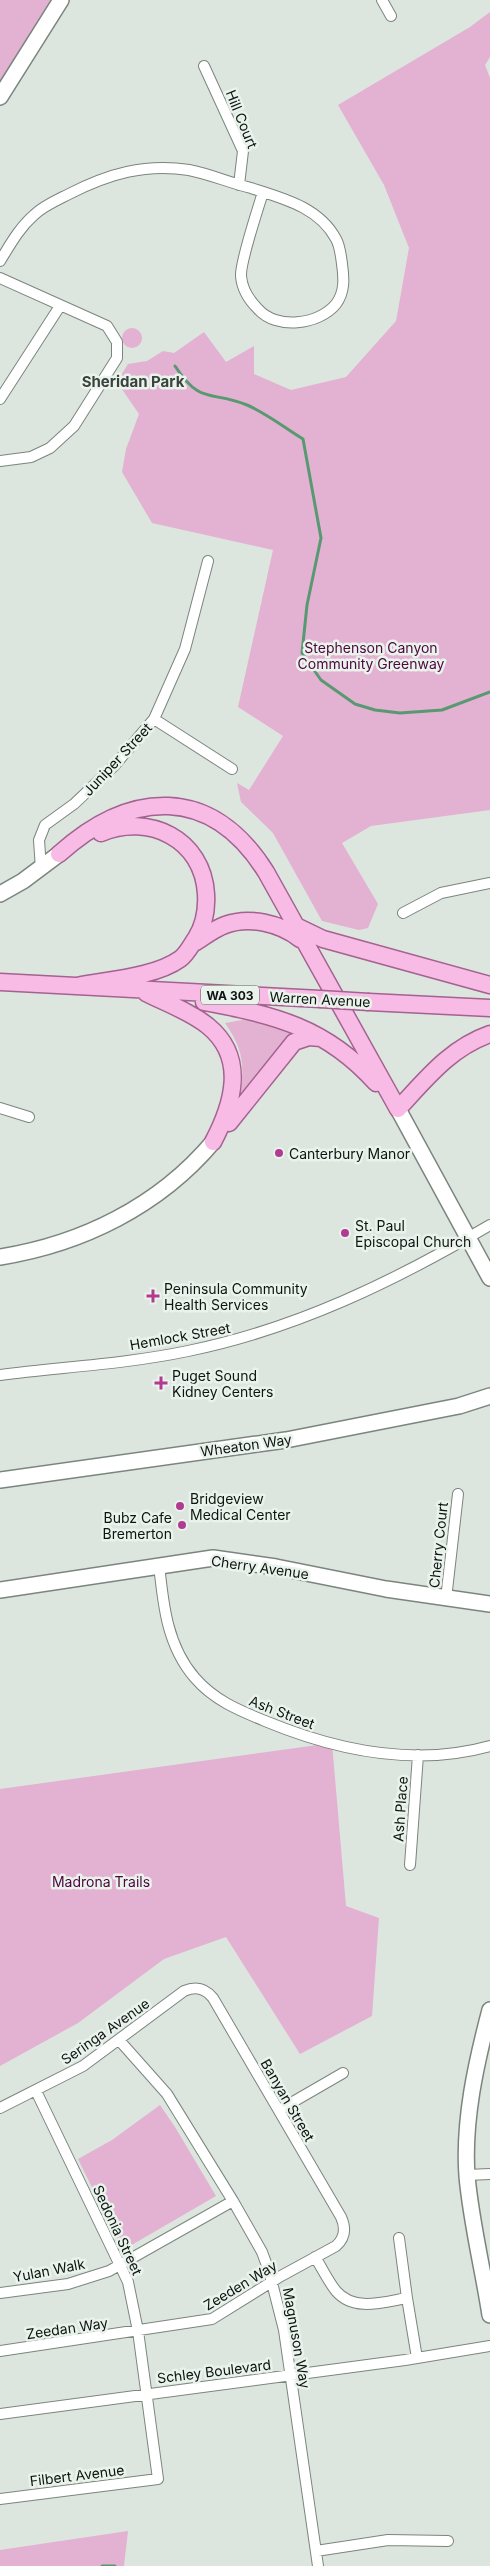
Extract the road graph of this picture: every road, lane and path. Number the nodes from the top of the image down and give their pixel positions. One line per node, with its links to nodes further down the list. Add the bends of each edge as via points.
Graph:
1 (61, 0): 5 (street)
2 (382, 0): 3 (street)
3 (391, 16)
4 (204, 66): 6 (street, Hill Court, via 243,151)
5 (0, 97)
6 (239, 185): 7 (street); 8 (street, via 191,170 149,167 104,178 35,213)
7 (263, 192): 7 (street, via 241,274 244,290 258,310 272,319 292,323 327,313 337,303 343,288 336,239 316,215 280,196)
8 (0, 261)
9 (0, 278): 10 (street)
10 (60, 306): 11 (street); 12 (street, via 107,326 117,342 118,354 66,434 50,448 31,457)
11 (0, 399)
12 (0, 462)
13 (208, 561): 14 (street, Juniper Street, via 185,649)
14 (154, 719): 15 (street); 17 (street, Juniper Street, via 114,766 74,804 45,825 39,840)
15 (232, 769)
16 (59, 854): 17 (street); 21 (main road, via 104,821 134,809 174,806 201,812 246,844 266,872); 22 (main road, via 120,826 142,825 167,833 189,851 204,877 207,905 204,922)
17 (41, 869): 19 (street)
18 (490, 883): 20 (street, via 441,892)
19 (0, 894)
20 (402, 912)
21 (293, 924): 23 (main road); 25 (main road, via 332,942)
22 (193, 944): 23 (main road, via 225,925 247,921 277,926 294,934); 26 (main road, via 179,959 151,972)
23 (307, 946): 32 (main road)
24 (0, 982): 26 (main road, Warren Avenue / WA 303)
25 (490, 985)
26 (77, 986): 27 (main road, Warren Avenue / WA 303)
27 (140, 990): 28 (main road, Warren Avenue / WA 303, bridge); 30 (main road, via 255,1012 295,1024); 34 (main road, via 207,1025 228,1050 233,1067 232,1100)
28 (490, 1008)
29 (490, 1034): 32 (main road, via 449,1056)
30 (321, 1038): 32 (main road, via 358,1063); 34 (main road, via 301,1039 287,1048)
31 (0, 1108): 33 (street)
32 (398, 1109): 36 (street)
33 (29, 1117)
34 (213, 1142): 37 (street, via 150,1199 114,1220 50,1247)
35 (490, 1225): 36 (street, Hemlock Street)
36 (468, 1238): 38 (street); 39 (street, Hemlock Street, via 396,1278 302,1320 241,1338 175,1354)
37 (0, 1256)
38 (490, 1278)
39 (0, 1375)
40 (490, 1396): 41 (street, Wheaton Way, via 459,1406 286,1440)
41 (0, 1480)
42 (458, 1494): 45 (street, Cherry Court)
43 (159, 1564): 44 (street, Cherry Avenue); 45 (street, Cherry Avenue, via 213,1558 230,1560); 48 (street, Ash Street, via 165,1617 182,1661 220,1702 310,1738 372,1752)
44 (0, 1590)
45 (446, 1599): 46 (street, Cherry Avenue)
46 (490, 1604)
47 (490, 1746): 48 (street, Ash Street, via 467,1753)
48 (418, 1755): 49 (street, Ash Place)
49 (410, 1865)
50 (196, 1988): 52 (street, Seringa Avenue, via 184,1991); 56 (street, Banyan Street, via 208,1992 213,1998)
51 (490, 2010): 58 (street, via 479,2052 469,2118)
52 (119, 2040): 54 (street, Seringa Avenue, via 83,2066); 59 (street, Magnuson Way, via 167,2094)
53 (343, 2074): 56 (street)
54 (36, 2091): 55 (street, Seringa Avenue); 63 (street, Sedonia Street)
55 (0, 2108)
56 (279, 2110): 60 (street, Banyan Street, via 341,2217)
57 (490, 2174): 58 (street)
58 (467, 2175): 67 (street)
59 (233, 2201): 63 (street, Yulan Walk); 64 (street, Magnuson Way, via 262,2252)
60 (344, 2235): 62 (street, Zeeden Way, via 336,2246)
61 (399, 2238): 66 (street)
62 (315, 2257): 64 (street, Zeeden Way); 66 (street, via 336,2290 347,2300 360,2304)
63 (120, 2265): 65 (street, Yulan Walk, via 68,2284); 68 (street, Sedonia Street, via 128,2282)
64 (273, 2282): 68 (street, Zeeden Way, via 212,2319); 72 (street, Magnuson Way)
65 (0, 2293)
66 (407, 2298): 71 (street)
67 (490, 2315)
68 (138, 2332): 70 (street, Zeedan Way); 73 (street, Sedonia Street)
69 (490, 2346): 71 (street, Schley Boulevard)
70 (0, 2351)
71 (417, 2358): 72 (street, Schley Boulevard)
72 (290, 2375): 73 (street, Schley Boulevard); 78 (street, Magnuson Way)
73 (146, 2393): 74 (street, Schley Boulevard); 75 (street, Sedonia Street)
74 (0, 2414)
75 (158, 2479): 76 (street, Filbert Avenue)
76 (0, 2499)
77 (448, 2541): 78 (street, via 388,2540)
78 (316, 2550): 79 (street, Magnuson Way)
79 (318, 2566)

